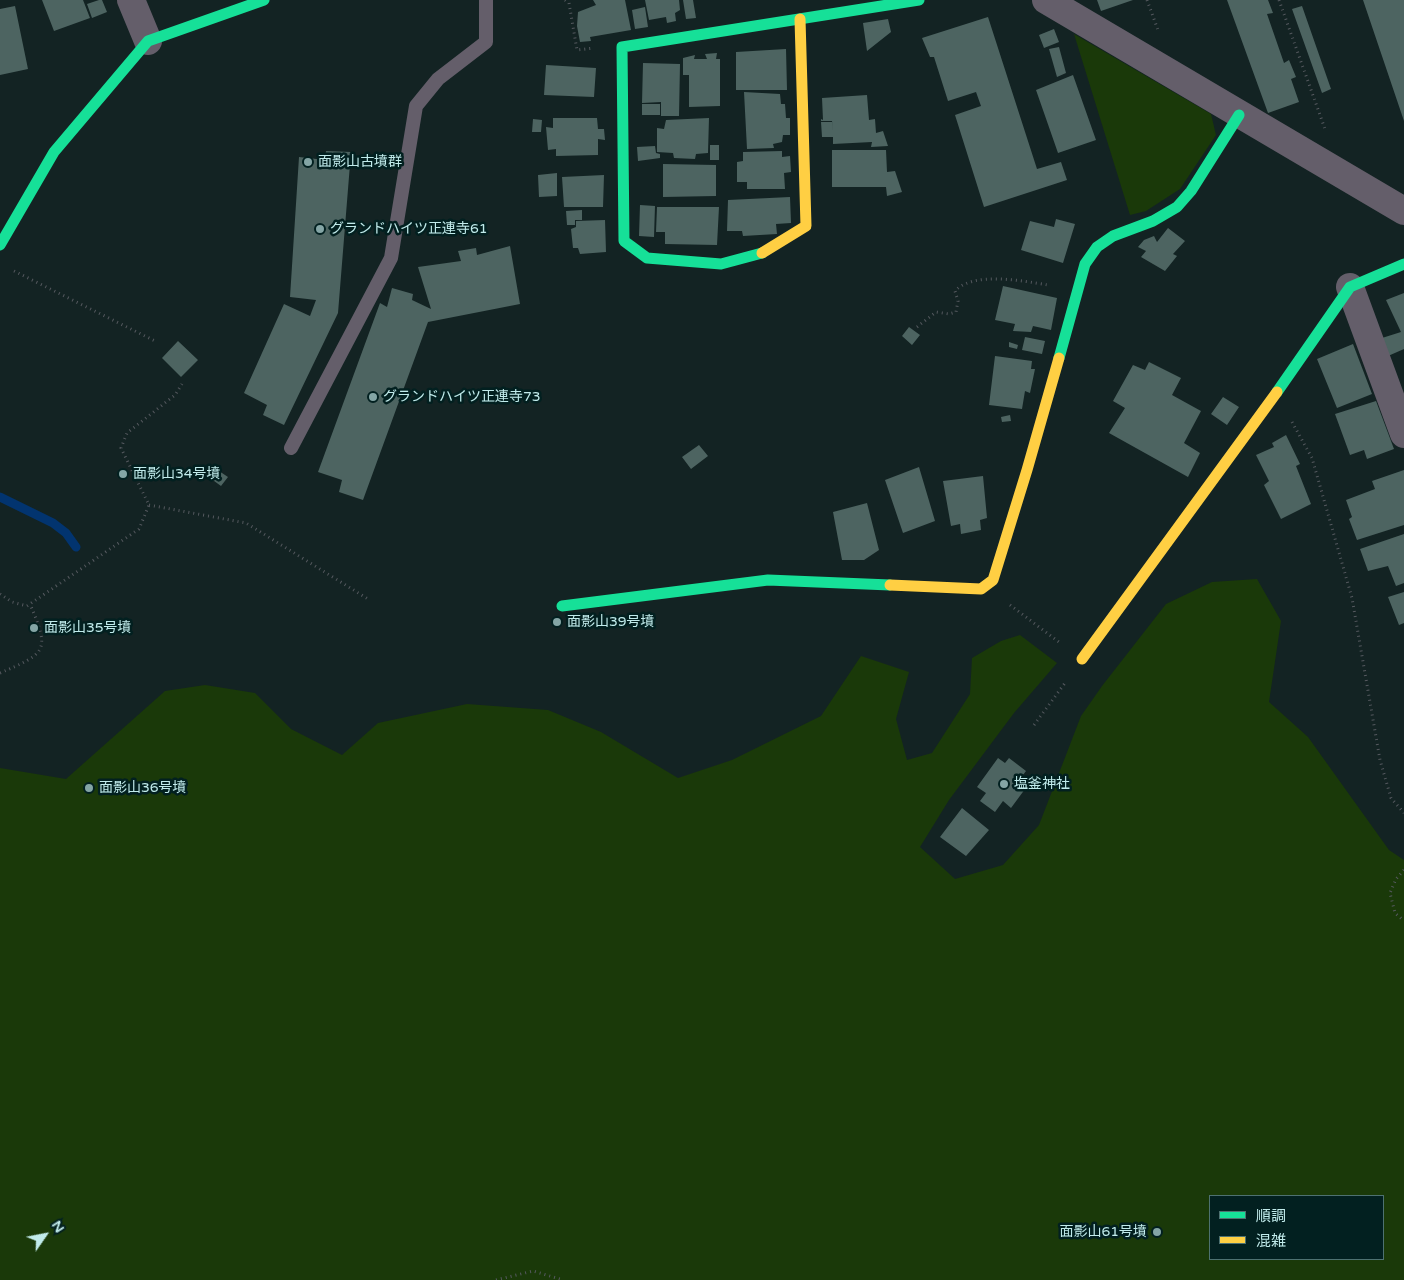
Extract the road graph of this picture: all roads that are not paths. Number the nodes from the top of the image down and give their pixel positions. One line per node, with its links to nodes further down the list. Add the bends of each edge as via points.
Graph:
1 (131, 0): 7 (street)
2 (264, 0): 7 (street)
3 (486, 0): 14 (lane, via 486,42 438,79 416,106 391,258)
4 (919, 0): 6 (street)
5 (1046, 0): 8 (street)
6 (800, 19): 6 (street, via 622,47 624,241 647,258 721,264 764,252 806,226)
7 (148, 41): 10 (street, via 54,152)
8 (1239, 115): 9 (street); 15 (street, via 1191,191 1177,207 1153,221 1113,236 1097,247 1085,264 994,580 982,589 768,580)
9 (1404, 211)
10 (0, 245)
11 (1404, 264): 12 (street)
12 (1350, 287): 13 (street); 16 (street)
13 (1404, 434)
14 (291, 448)
15 (562, 606)
16 (1082, 659)

